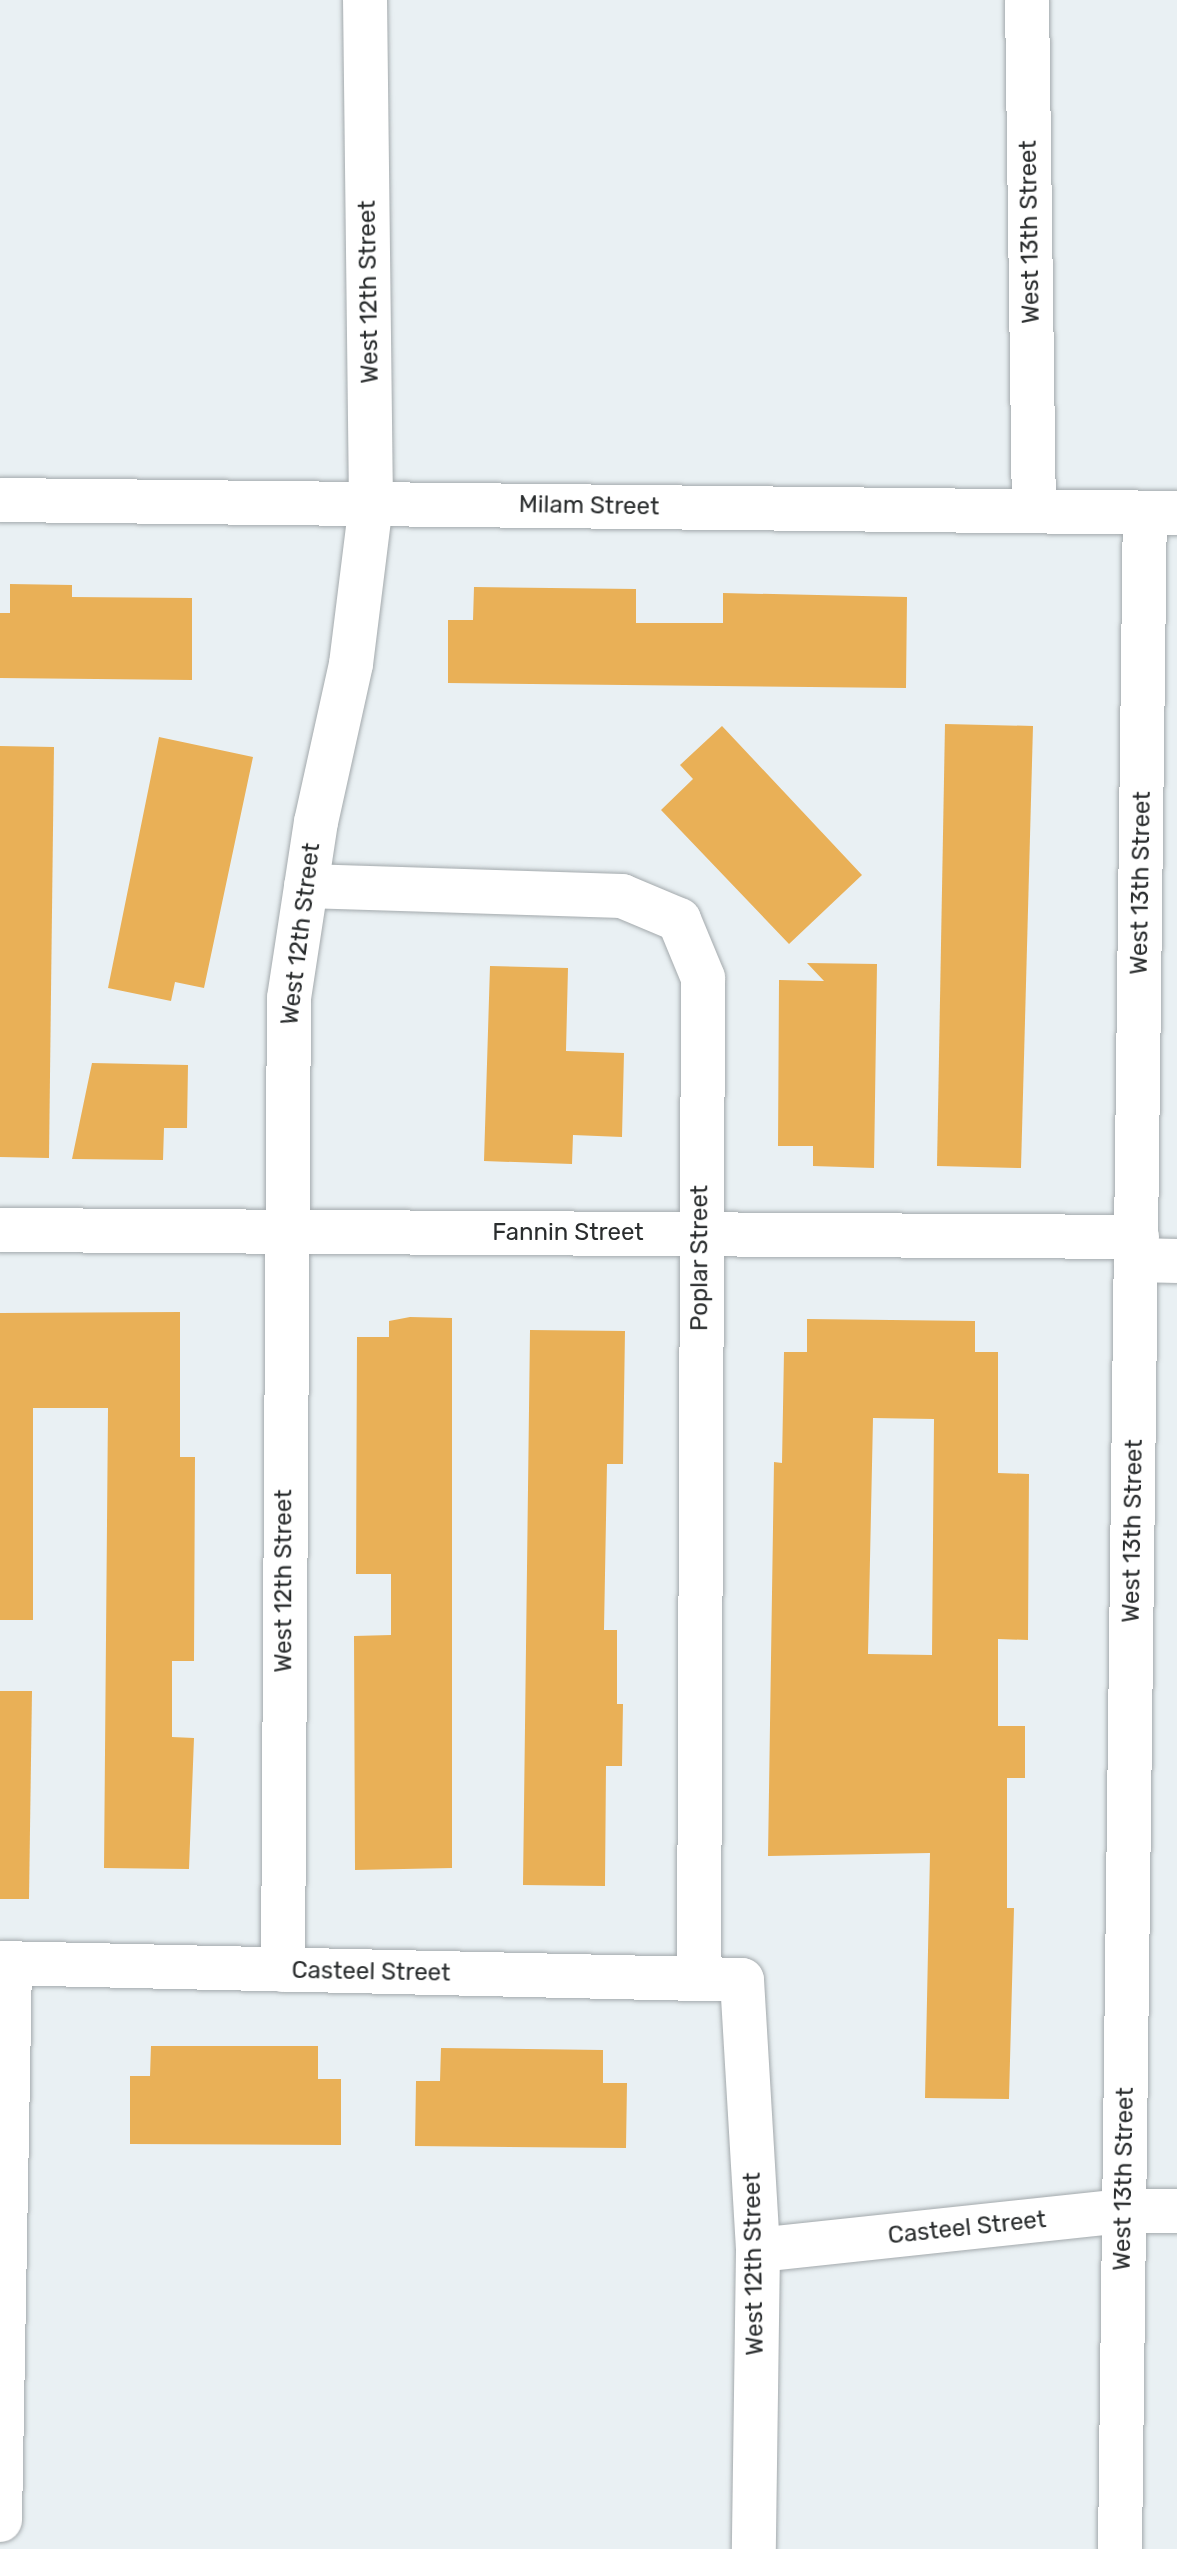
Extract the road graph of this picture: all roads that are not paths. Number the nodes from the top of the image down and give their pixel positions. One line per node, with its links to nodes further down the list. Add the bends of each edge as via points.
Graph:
1 (365, 0): 4 (street, West 12th Street)
2 (1027, 0): 5 (street, West 13th Street)
3 (0, 500): 4 (street, Milam Street)
4 (371, 504): 5 (street, Milam Street); 7 (street, West 12th Street, via 351,664)
5 (1034, 511): 6 (street, Milam Street)
6 (1161, 513): 11 (street, West 13th Street)
7 (306, 886): 9 (street, West 12th Street, via 289,998); 10 (street, Poplar Street, via 622,896 679,920 703,978)
8 (0, 1230): 9 (street, Fannin Street)
9 (284, 1232): 10 (street, Fannin Street); 13 (street, West 12th Street)
10 (700, 1234): 11 (street, Fannin Street); 14 (street, Poplar Street)
11 (1150, 1253): 15 (street, West 13th Street)
12 (5, 1963): 13 (street, Casteel Street); 18 (street)
13 (283, 1970): 14 (street, Casteel Street)
14 (720, 1979): 17 (street, West 12th Street)
15 (1124, 2211): 16 (street, Casteel Street); 17 (street, Casteel Street); 20 (street, West 13th Street)
16 (1177, 2211)
17 (758, 2250): 19 (street, West 12th Street)
18 (0, 2520)
19 (754, 2549)
20 (1120, 2549)

